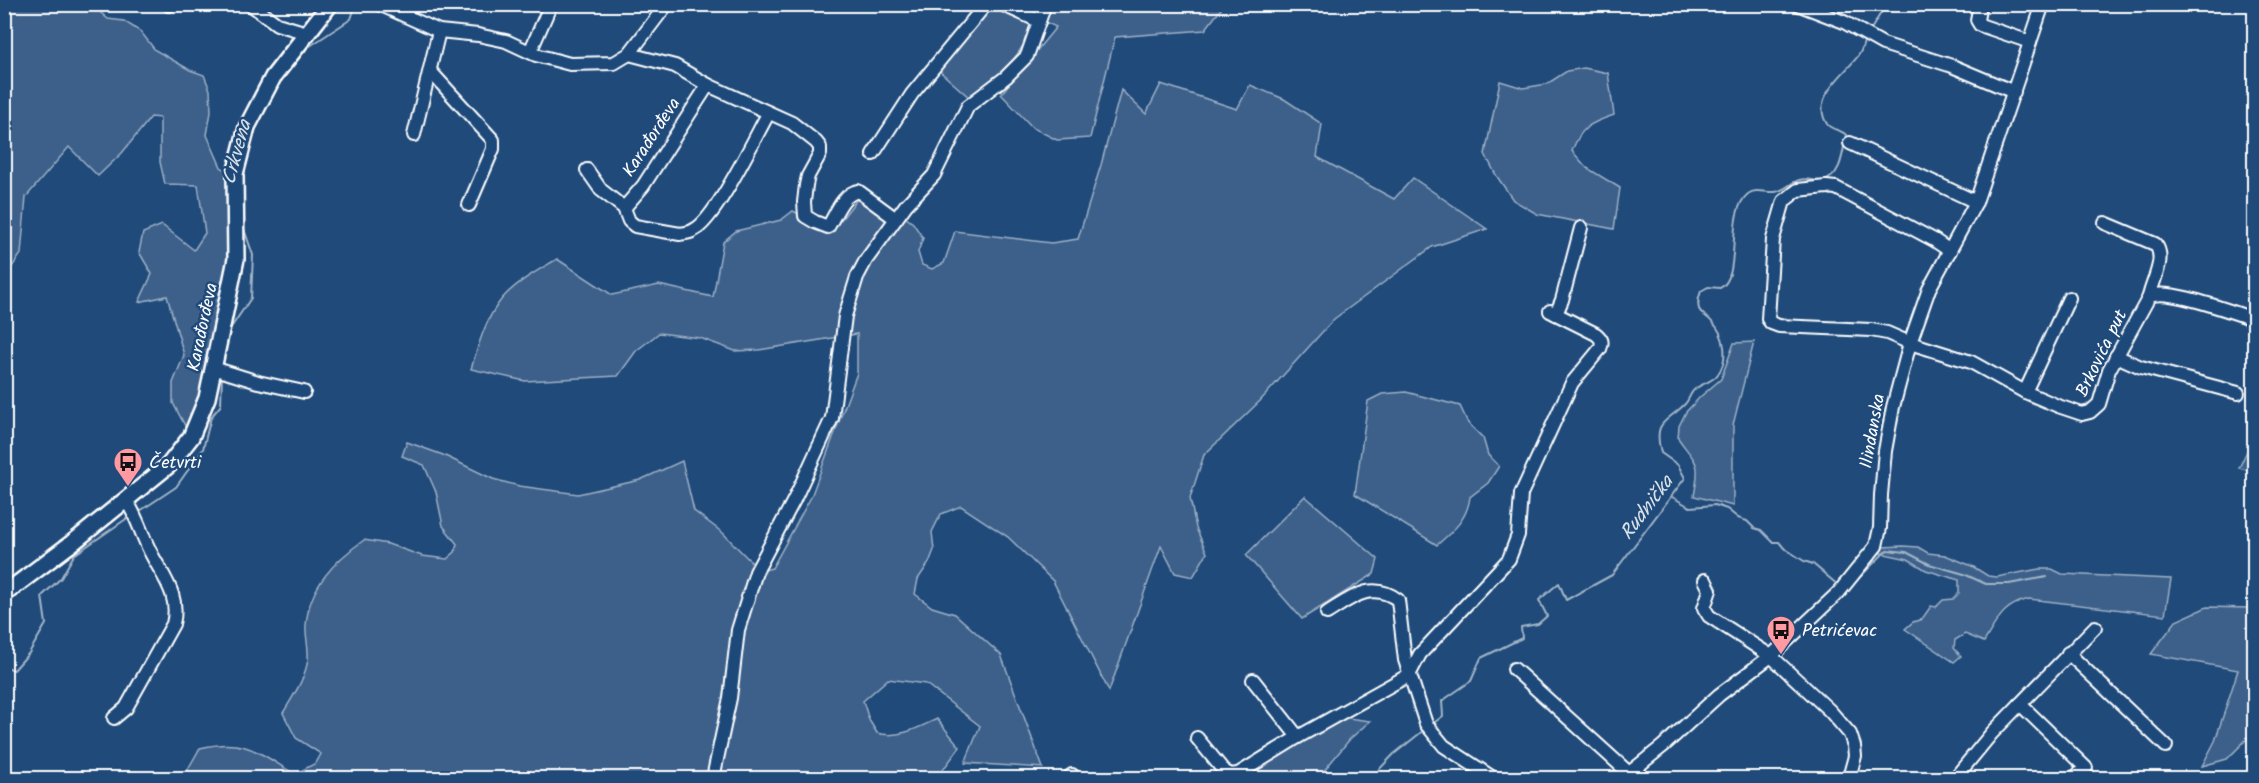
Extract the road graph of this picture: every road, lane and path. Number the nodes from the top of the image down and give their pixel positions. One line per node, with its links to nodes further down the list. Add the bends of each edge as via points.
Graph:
1 (250, 4): 14 (street, via 277,24)
2 (330, 4): 14 (main road, Karađorđeva)
3 (551, 4): 16 (street)
4 (667, 4): 17 (street)
5 (986, 4): 24 (street, via 912,94)
6 (1001, 4): 12 (street)
7 (1046, 4): 12 (street)
8 (1797, 4): 20 (street, via 1844,22 1883,44 1952,66)
9 (1980, 4): 15 (street, via 1980,25)
10 (2043, 4): 15 (street, Ilindanska)
11 (380, 5): 13 (street)
12 (1039, 21): 29 (street, via 1027,56 968,106 934,176)
13 (439, 31): 16 (street, via 506,41); 18 (street)
14 (307, 33): 38 (main road, Karađorđeva, via 273,77 247,127 237,157 236,259)
15 (2030, 42): 20 (street, Ilindanska)
16 (530, 52): 17 (street, via 570,64 614,63)
17 (629, 54): 19 (street, via 675,66)
18 (431, 72): 22 (street); 27 (street, via 493,140 494,149)
19 (708, 85): 21 (street); 28 (street, Karađorđeva, via 643,186)
20 (2014, 92): 26 (street, Ilindanska)
21 (768, 114): 28 (street, via 725,192 695,230 680,234 635,226); 29 (street, via 792,123 820,147 806,185 805,216 828,227 845,198 858,191)
22 (414, 135)
23 (1850, 143): 26 (street)
24 (873, 154)
25 (587, 170): 28 (street, via 601,190)
26 (1976, 202): 32 (street, Ilindanska)
27 (469, 206)
28 (624, 208)
29 (896, 219): 58 (street, via 857,277 845,316 832,418 756,572 748,596 738,630 730,698)
30 (2105, 223): 33 (street, via 2158,247 2160,259)
31 (1581, 228): 50 (street, via 1562,300 1553,312 1596,334 1601,339 1600,349 1572,383 1521,494 1518,535 1509,558 1420,654)
32 (1950, 251): 36 (street, Ilindanska, via 1929,289); 36 (street, Brkovića put, via 1836,188 1798,190 1784,201 1773,239 1767,315 1771,323 1881,332)
33 (2149, 297): 35 (street, Brkovića put, via 2170,294); 37 (street, Brkovića put)
34 (2069, 298): 40 (street)
35 (2254, 319)
36 (1910, 343): 40 (street, Brkovića put, via 1971,362); 48 (street, Ilindanska, via 1885,451 1879,538 1871,554 1842,588)
37 (2116, 356): 40 (street, Brkovića put, via 2099,404 2090,412 2077,413); 41 (street, via 2141,367)
38 (220, 369): 39 (street); 42 (main road, Karađorđeva, via 191,437)
39 (304, 392)
40 (2025, 392)
41 (2238, 393)
42 (132, 509): 44 (main road, Karađorđeva); 53 (street, via 171,589 176,613 126,708)
43 (1706, 580): 48 (street, via 1710,590 1704,608 1708,616)
44 (4, 594)
45 (1327, 613): 50 (street, via 1355,595 1375,590 1388,592 1398,600)
46 (2096, 627): 47 (street)
47 (2068, 653): 52 (street); 56 (street)
48 (1771, 656): 57 (street, Ilindanska, via 1719,695); 60 (street, via 1850,734 1855,751)
49 (1514, 669): 57 (street)
50 (1409, 675): 54 (street); 59 (street, via 1429,729 1444,746)
51 (1252, 680): 54 (street)
52 (2020, 704): 61 (street); 62 (street, via 2086,768)
53 (114, 718)
54 (1298, 736): 55 (street, via 1238,774 1230,775)
55 (1197, 738)
56 (2166, 746)
57 (1626, 776)
58 (713, 778)
59 (1493, 778)
60 (1849, 778)
61 (1955, 778)
62 (2074, 778)

